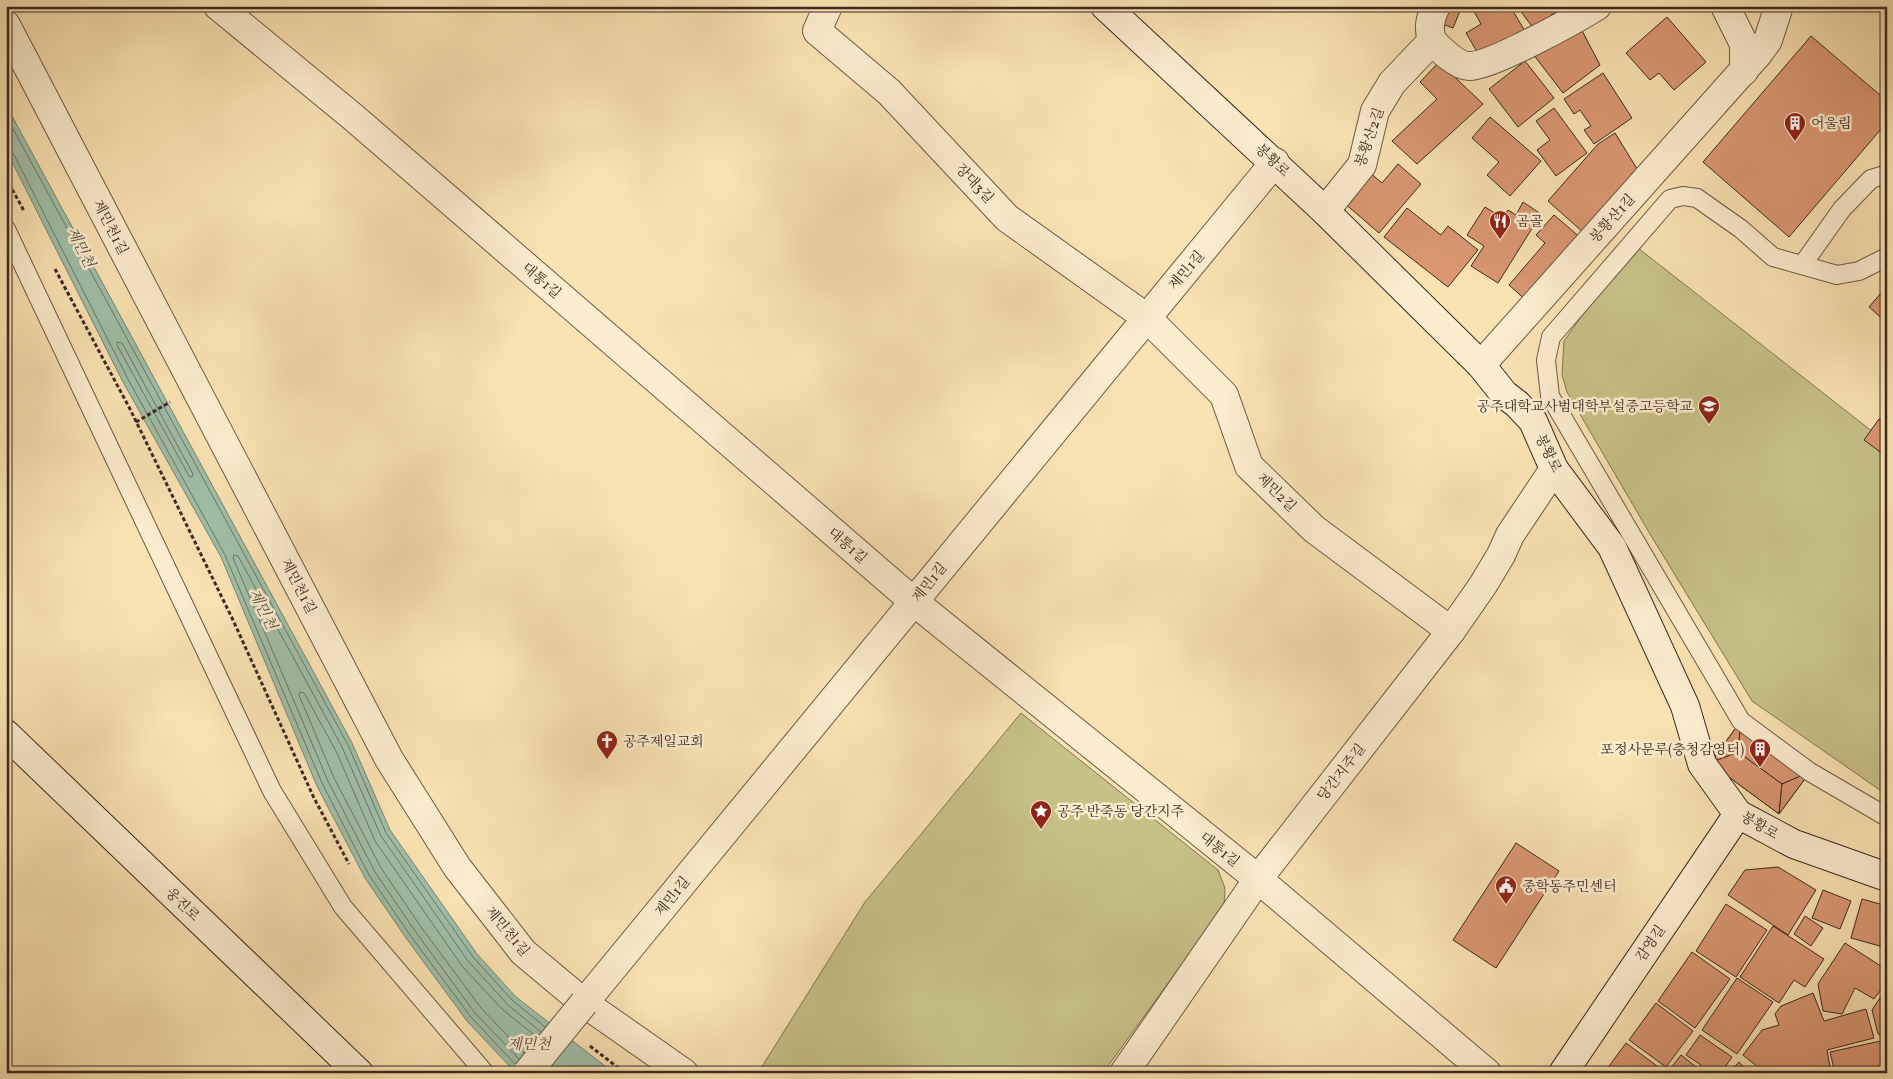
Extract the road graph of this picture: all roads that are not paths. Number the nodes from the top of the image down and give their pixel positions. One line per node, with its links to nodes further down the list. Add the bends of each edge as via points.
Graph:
1 (218, 6): 20 (street, 대통1길, via 353,117)
2 (828, 6): 17 (street, 장대3길, via 817,31 890,92 1008,218)
3 (1105, 6): 11 (street, 봉황로)
4 (1436, 6): 9 (street, via 1430,22)
5 (1597, 6): 9 (street, via 1490,61 1469,66 1447,56)
6 (1725, 6): 10 (street, via 1744,44)
7 (1779, 6): 10 (street, 봉황산1길, via 1768,40)
8 (6, 25): 27 (street, 제민천1길, via 389,759 456,866 523,952)
9 (1432, 41): 13 (street, 봉황산2길, via 1392,83 1375,111 1362,165)
10 (1744, 71): 18 (street, 봉황산1길)
11 (1275, 162): 13 (street, 봉황로); 17 (street, 제민1길)
12 (1887, 174): 16 (lane, via 1871,179 1842,209)
13 (1325, 210): 18 (street, 봉황로)
14 (6, 229): 29 (lane, via 272,791 343,907)
15 (1887, 257): 16 (lane, via 1859,271 1837,275)
16 (1803, 264): 24 (lane, via 1773,257 1697,198 1683,196 1670,199 1551,337 1546,360 1550,396 1741,721 1810,772)
17 (1147, 318): 20 (street, 제민1길); 21 (street, 제민2길, via 1224,395 1250,466 1314,529)
18 (1481, 365): 19 (street, 봉황로, via 1504,394 1533,421)
19 (1554, 469): 21 (street, 당간지주길); 23 (street, 봉황로, via 1612,547 1685,706 1702,764)
20 (913, 601): 26 (street, 대통1길); 27 (street, 제민1길)
21 (1451, 631): 26 (street, 당간지주길)
22 (6, 734): 28 (street, 웅진로)
23 (1738, 814): 25 (street, 봉황로, via 1794,844); 34 (street, 감영길)
24 (1887, 817)
25 (1887, 876)
26 (1258, 879): 32 (street, 당간지주길); 33 (street, 대통1길)
27 (584, 1003): 30 (street, 제민1길, bridge); 31 (street, 제민천1길)
28 (359, 1073)
29 (485, 1073)
30 (527, 1073)
31 (684, 1073)
32 (1124, 1073)
33 (1487, 1073)
34 (1562, 1073)

